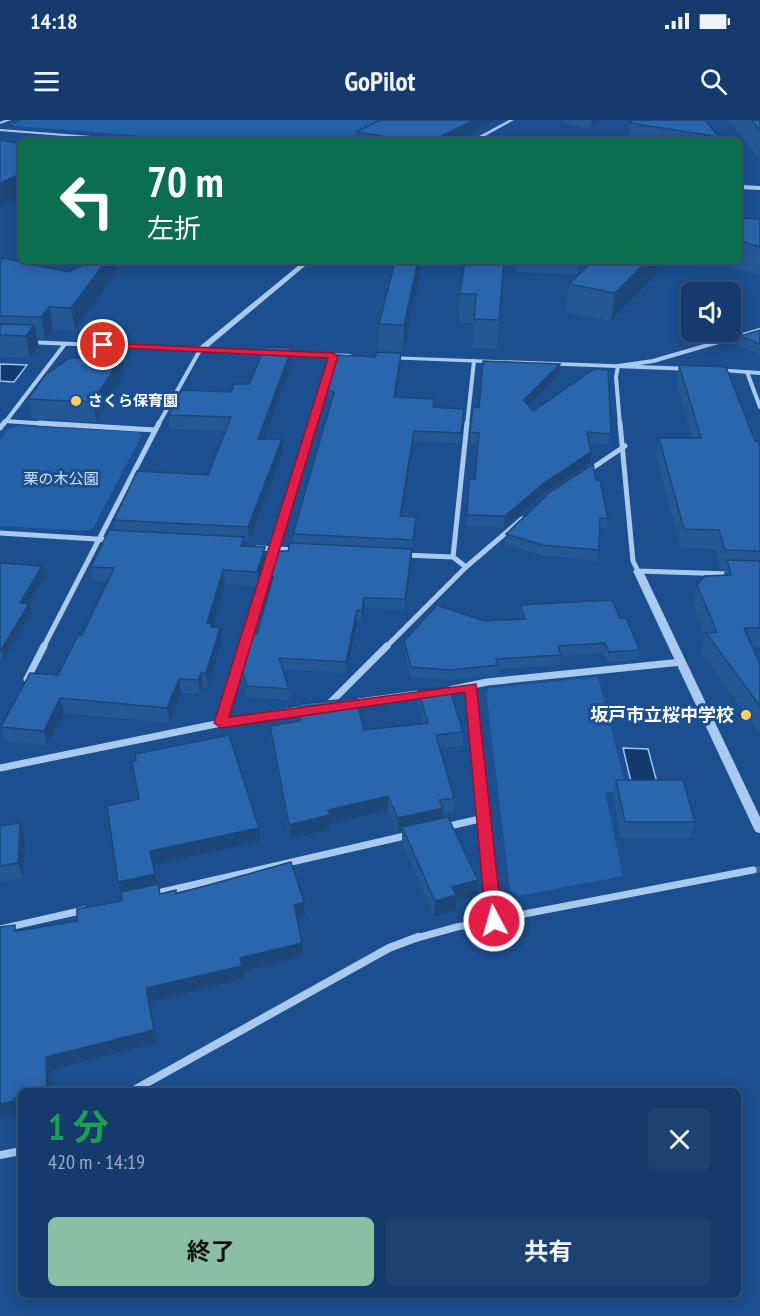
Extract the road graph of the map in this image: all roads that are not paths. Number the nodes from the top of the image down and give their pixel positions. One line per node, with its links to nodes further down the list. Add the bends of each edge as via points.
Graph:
1 (9, 120): 3 (street)
2 (512, 120): 8 (street)
3 (0, 123)
4 (0, 130): 6 (street)
5 (366, 133): 7 (street)
6 (105, 138)
7 (355, 138)
8 (478, 138)
9 (742, 187): 10 (street)
10 (760, 188)
11 (304, 264): 15 (street)
12 (760, 330): 20 (street)
13 (0, 341): 14 (street)
14 (65, 344): 15 (street); 24 (street)
15 (200, 350): 16 (street); 26 (street)
16 (333, 356): 17 (street); 34 (street)
17 (354, 357)
18 (376, 358): 19 (street)
19 (474, 361): 20 (street); 37 (street)
20 (618, 366): 21 (street); 27 (street, via 616,378)
21 (747, 372): 22 (street); 23 (street)
22 (760, 372)
23 (760, 407)
24 (5, 421): 25 (street); 26 (street)
25 (0, 428)
26 (155, 430): 31 (street)
27 (625, 446): 28 (street); 39 (street, via 633,561)
28 (585, 472)
29 (529, 513): 38 (street)
30 (0, 533): 31 (street)
31 (100, 539): 32 (street); 42 (street)
32 (123, 540)
33 (250, 548): 34 (street)
34 (273, 549): 35 (street); 45 (street)
35 (307, 551)
36 (397, 555): 37 (street)
37 (453, 557): 38 (street)
38 (466, 567): 44 (street)
39 (638, 572): 40 (street); 41 (street)
40 (738, 574)
41 (682, 662): 43 (street, via 487,682); 49 (street)
42 (22, 687)
43 (471, 687): 44 (street); 47 (street)
44 (327, 706): 45 (street)
45 (221, 723): 46 (street)
46 (0, 768)
47 (484, 818): 48 (street); 54 (street)
48 (438, 828)
49 (760, 829)
50 (415, 834): 52 (street)
51 (753, 870): 54 (street, via 680,881)
52 (150, 895)
53 (92, 908): 55 (street)
54 (494, 921): 56 (street, via 418,935 389,948)
55 (0, 929)
56 (138, 1088)
57 (18, 1152): 58 (street)
58 (0, 1155)

